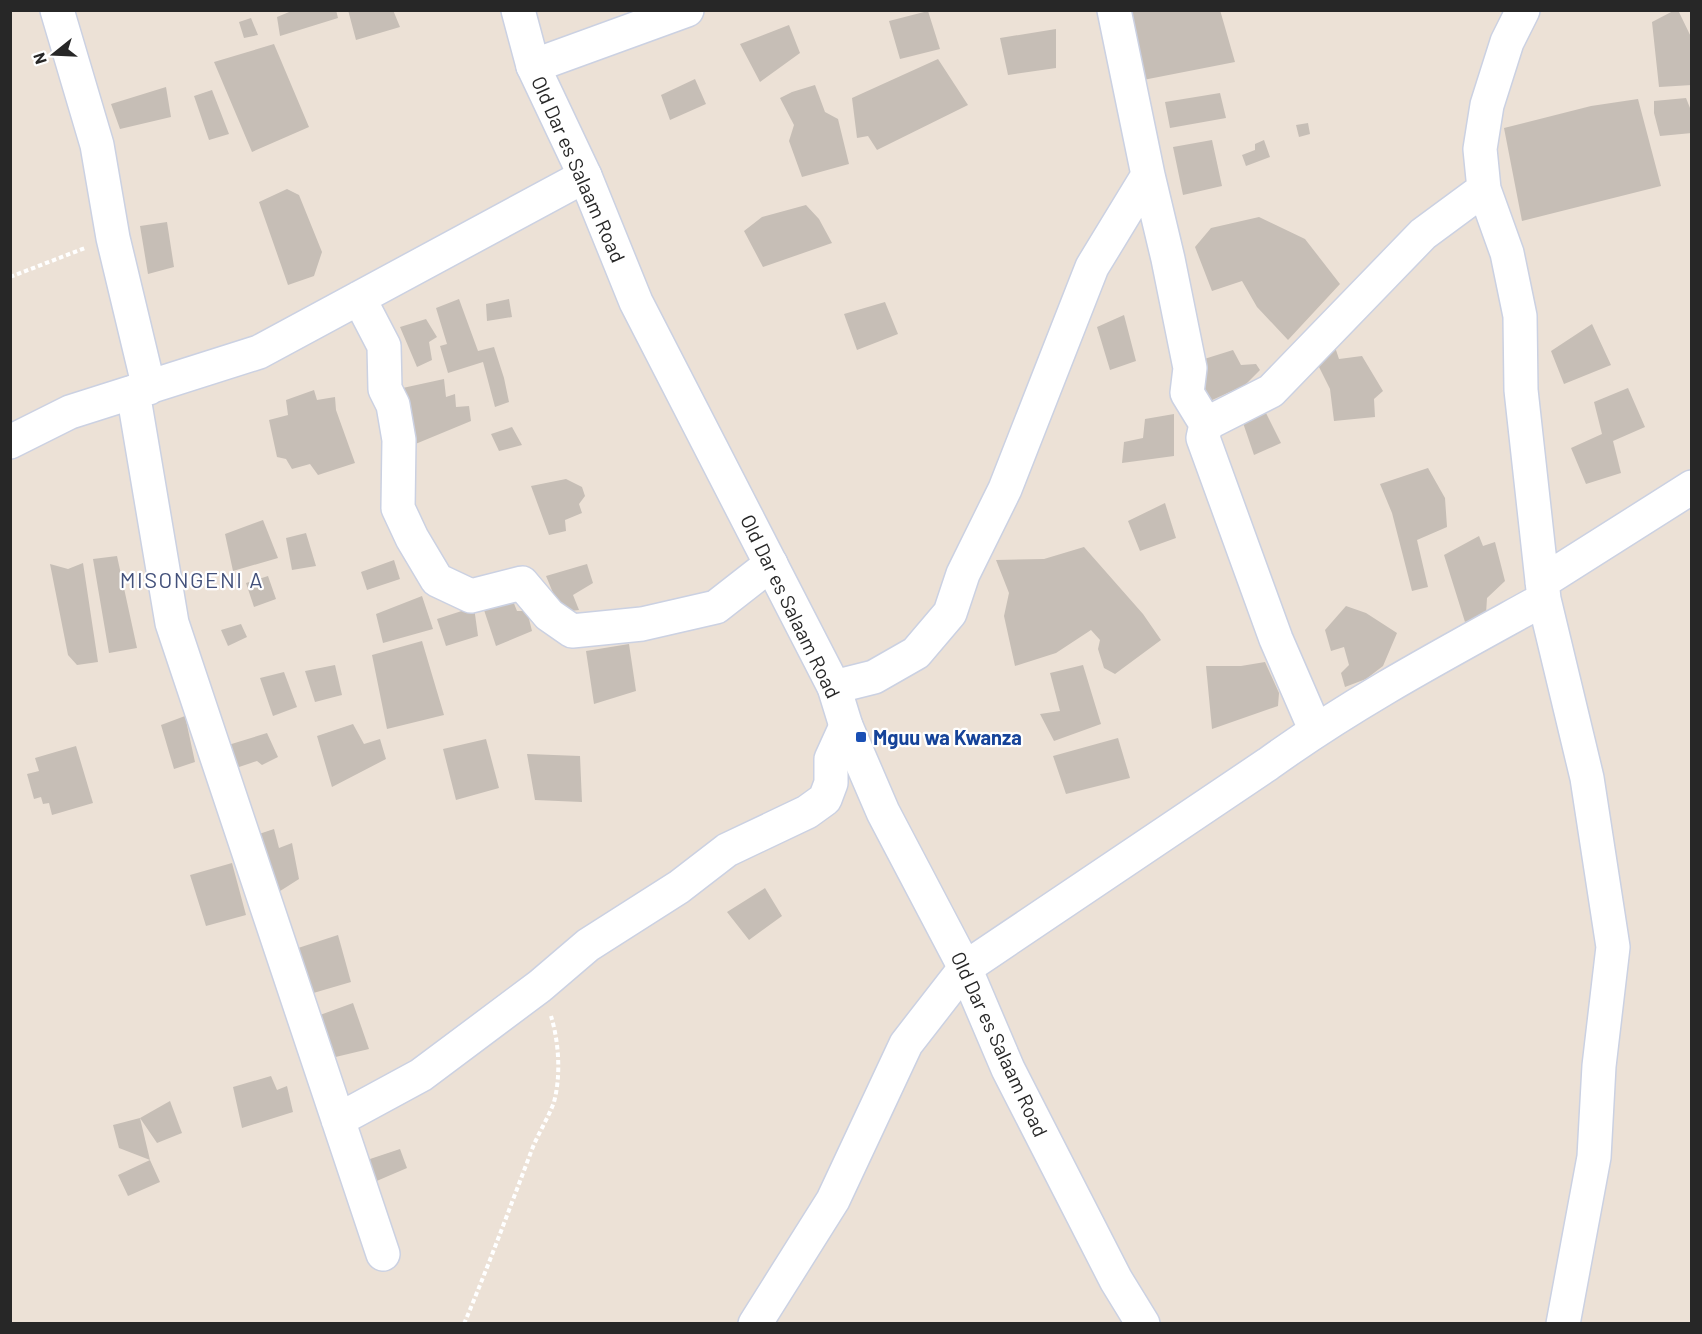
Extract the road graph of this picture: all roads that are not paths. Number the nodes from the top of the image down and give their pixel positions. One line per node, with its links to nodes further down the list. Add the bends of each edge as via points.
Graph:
1 (57, 10): 11 (street, via 97,146)
2 (518, 10): 6 (street, Old Dar es Salaam Road)
3 (687, 10): 6 (street)
4 (1114, 10): 7 (street)
5 (1523, 10): 9 (street, via 1507,42 1487,105 1480,149)
6 (533, 66): 8 (street, Old Dar es Salaam Road)
7 (1148, 175): 12 (street, via 1190,368 1187,393); 17 (street, via 1092,267 1005,489 963,574 950,613 916,653 874,677)
8 (585, 176): 10 (street); 15 (street, Old Dar es Salaam Road, via 636,302)
9 (1484, 189): 12 (street, via 1423,234 1271,391); 16 (street, via 1507,254 1520,316 1521,390)
10 (359, 298): 11 (street, via 258,352); 15 (street, via 384,346 385,389 393,405 399,440 398,508 436,580 471,596 522,583 549,615 572,631 642,624 716,607)
11 (141, 390): 13 (street, via 70,411); 21 (street, via 172,623)
12 (1206, 424): 19 (street, via 1203,438 1239,539 1276,639)
13 (10, 442)
14 (1692, 487): 16 (street)
15 (771, 564): 17 (street, Old Dar es Salaam Road)
16 (1543, 590): 19 (street); 25 (street, via 1587,778 1614,947 1599,1066 1594,1157)
17 (834, 687): 18 (street, Old Dar es Salaam Road)
18 (846, 726): 20 (street, Old Dar es Salaam Road, via 883,812); 21 (street, via 831,759 831,783 825,799 807,812 727,850 680,887 588,945 421,1075)
19 (1316, 729): 20 (street)
20 (965, 968): 23 (street, via 906,1044 833,1200); 24 (street, Old Dar es Salaam Road, via 1014,1079 1116,1280)
21 (338, 1120): 22 (street)
22 (383, 1254)
23 (755, 1323)
24 (1143, 1323)
25 (1563, 1323)

